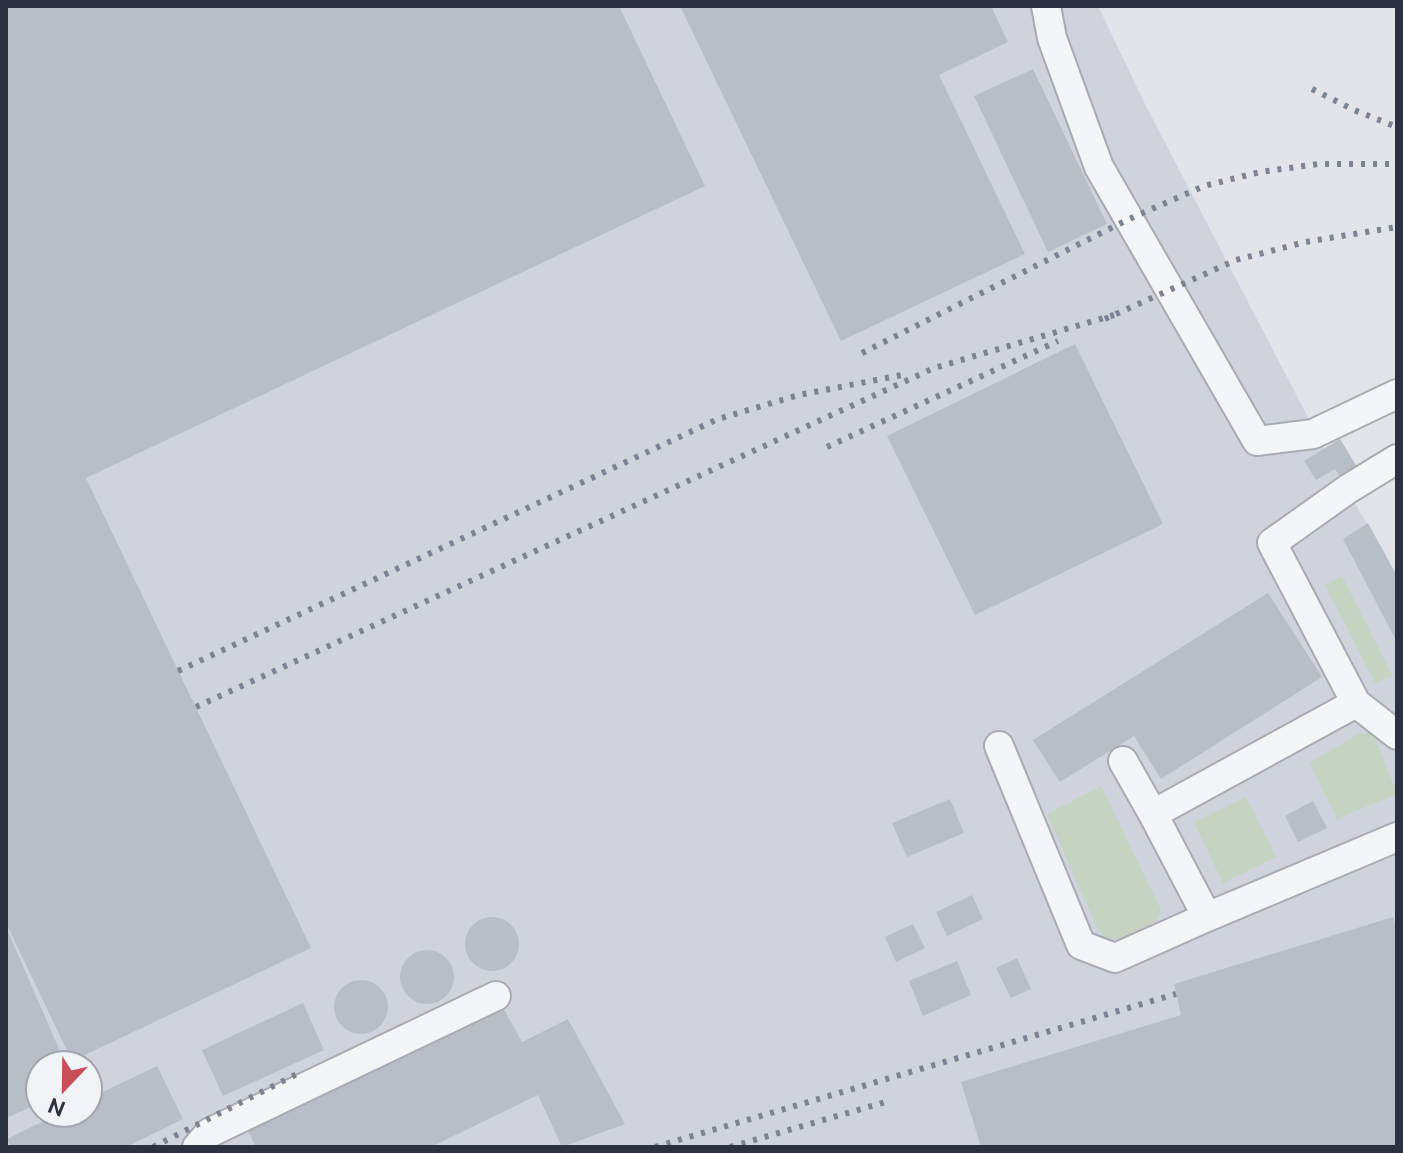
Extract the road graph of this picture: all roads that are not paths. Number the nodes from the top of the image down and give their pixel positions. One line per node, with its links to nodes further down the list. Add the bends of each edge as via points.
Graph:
1 (1046, 6): 2 (lane, via 1052,38 1099,167 1257,441 1313,434)
2 (1397, 394)
3 (1397, 459): 4 (lane, via 1272,543)
4 (1356, 703): 5 (lane); 8 (lane)
5 (1397, 735)
6 (999, 746): 10 (lane, via 1081,945 1115,958)
7 (1123, 761): 8 (lane)
8 (1153, 814): 10 (lane)
9 (1397, 837): 10 (lane)
10 (1207, 917)
11 (496, 996): 12 (lane, via 209,1133)
12 (197, 1147)

